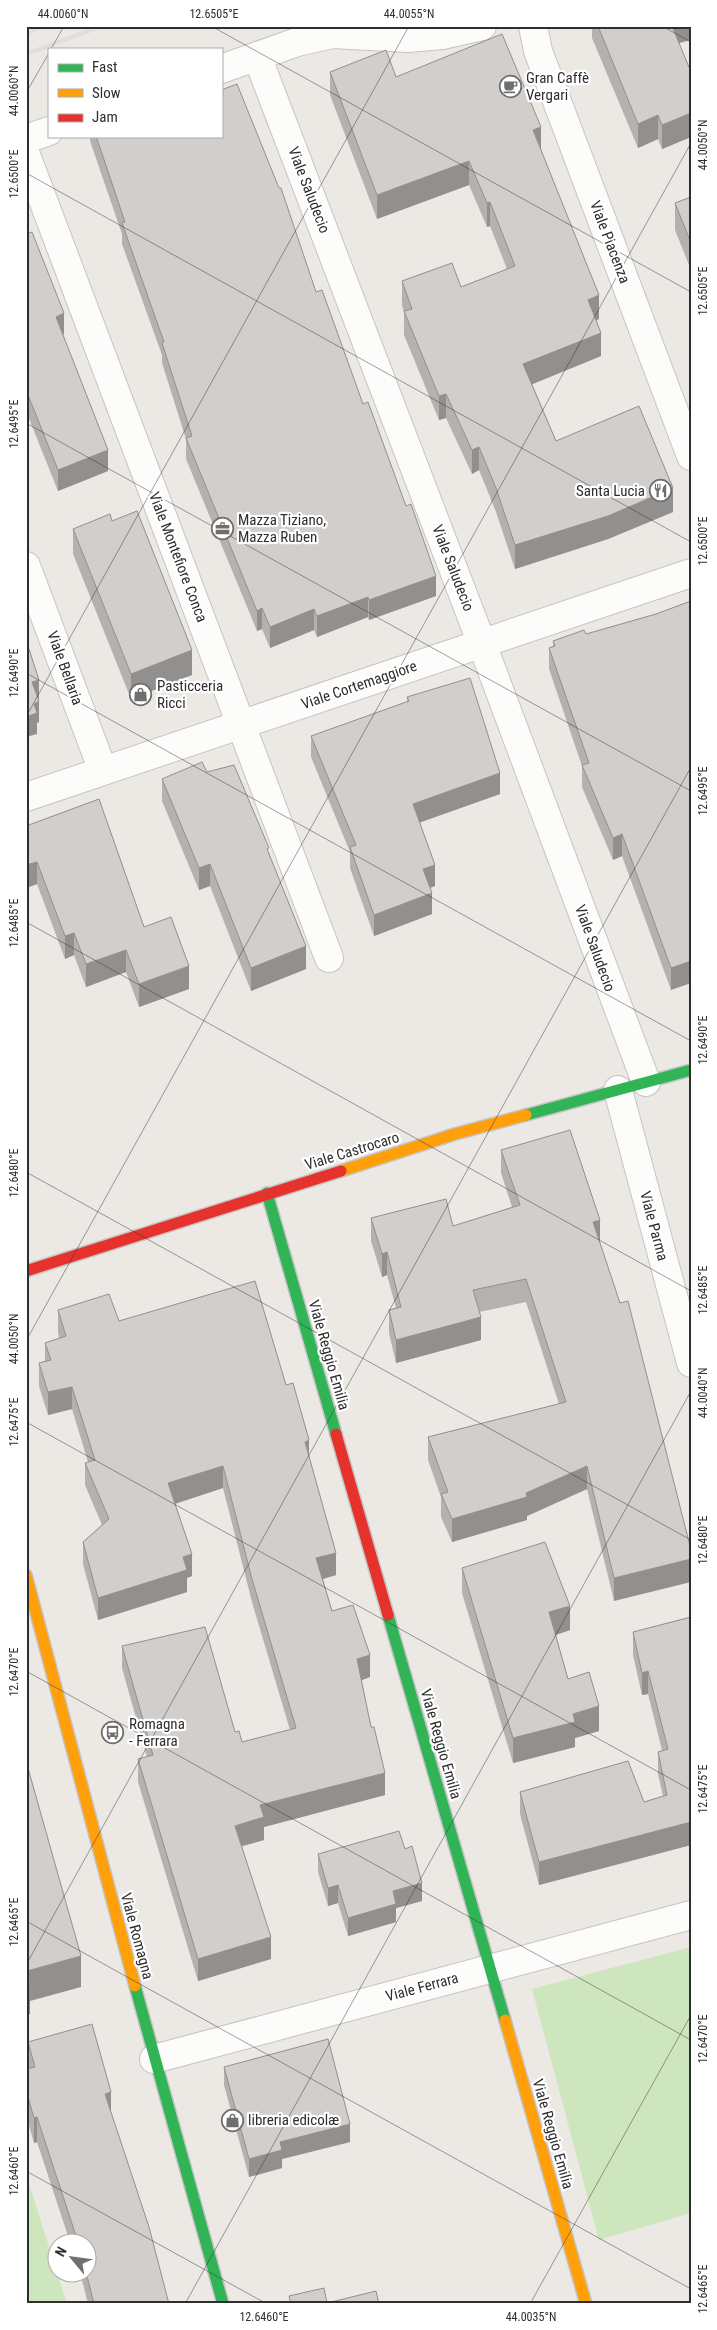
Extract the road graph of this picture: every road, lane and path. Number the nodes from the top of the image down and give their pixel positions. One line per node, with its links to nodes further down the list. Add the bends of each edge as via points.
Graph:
1 (482, 26): 3 (street, via 442,36 408,38 332,34)
2 (533, 26): 8 (street, Viale Piacenza, via 538,51)
3 (257, 56): 4 (street); 11 (street, Viale Saludecio)
4 (222, 69)
5 (48, 131): 6 (street)
6 (26, 139)
7 (26, 155): 12 (street, Viale Montefiore Conca)
8 (691, 456)
9 (26, 566): 13 (street, Viale Bellaria)
10 (691, 573): 11 (street, Viale Cortemaggiore)
11 (482, 644): 12 (street, Viale Cortemaggiore); 17 (street, Viale Saludecio)
12 (241, 725): 13 (street, Viale Cortemaggiore); 15 (street, Viale Montefiore Conca)
13 (103, 771): 14 (street, Viale Cortemaggiore)
14 (26, 797)
15 (329, 958)
16 (691, 1070): 17 (street, Viale Castrocaro)
17 (646, 1082): 18 (street, Viale Castrocaro)
18 (618, 1090): 19 (street, Viale Castrocaro, via 455,1134); 21 (street, Viale Parma)
19 (268, 1193): 20 (street, Viale Castrocaro); 24 (street, Viale Reggio Emilia)
20 (26, 1271)
21 (691, 1363)
22 (26, 1575): 25 (street, Viale Romagna)
23 (691, 1915): 24 (street, Viale Ferrara)
24 (490, 1969): 25 (street, Viale Ferrara); 27 (street, Viale Reggio Emilia)
25 (154, 2059): 26 (street, Viale Romagna)
26 (223, 2304)
27 (586, 2304)

